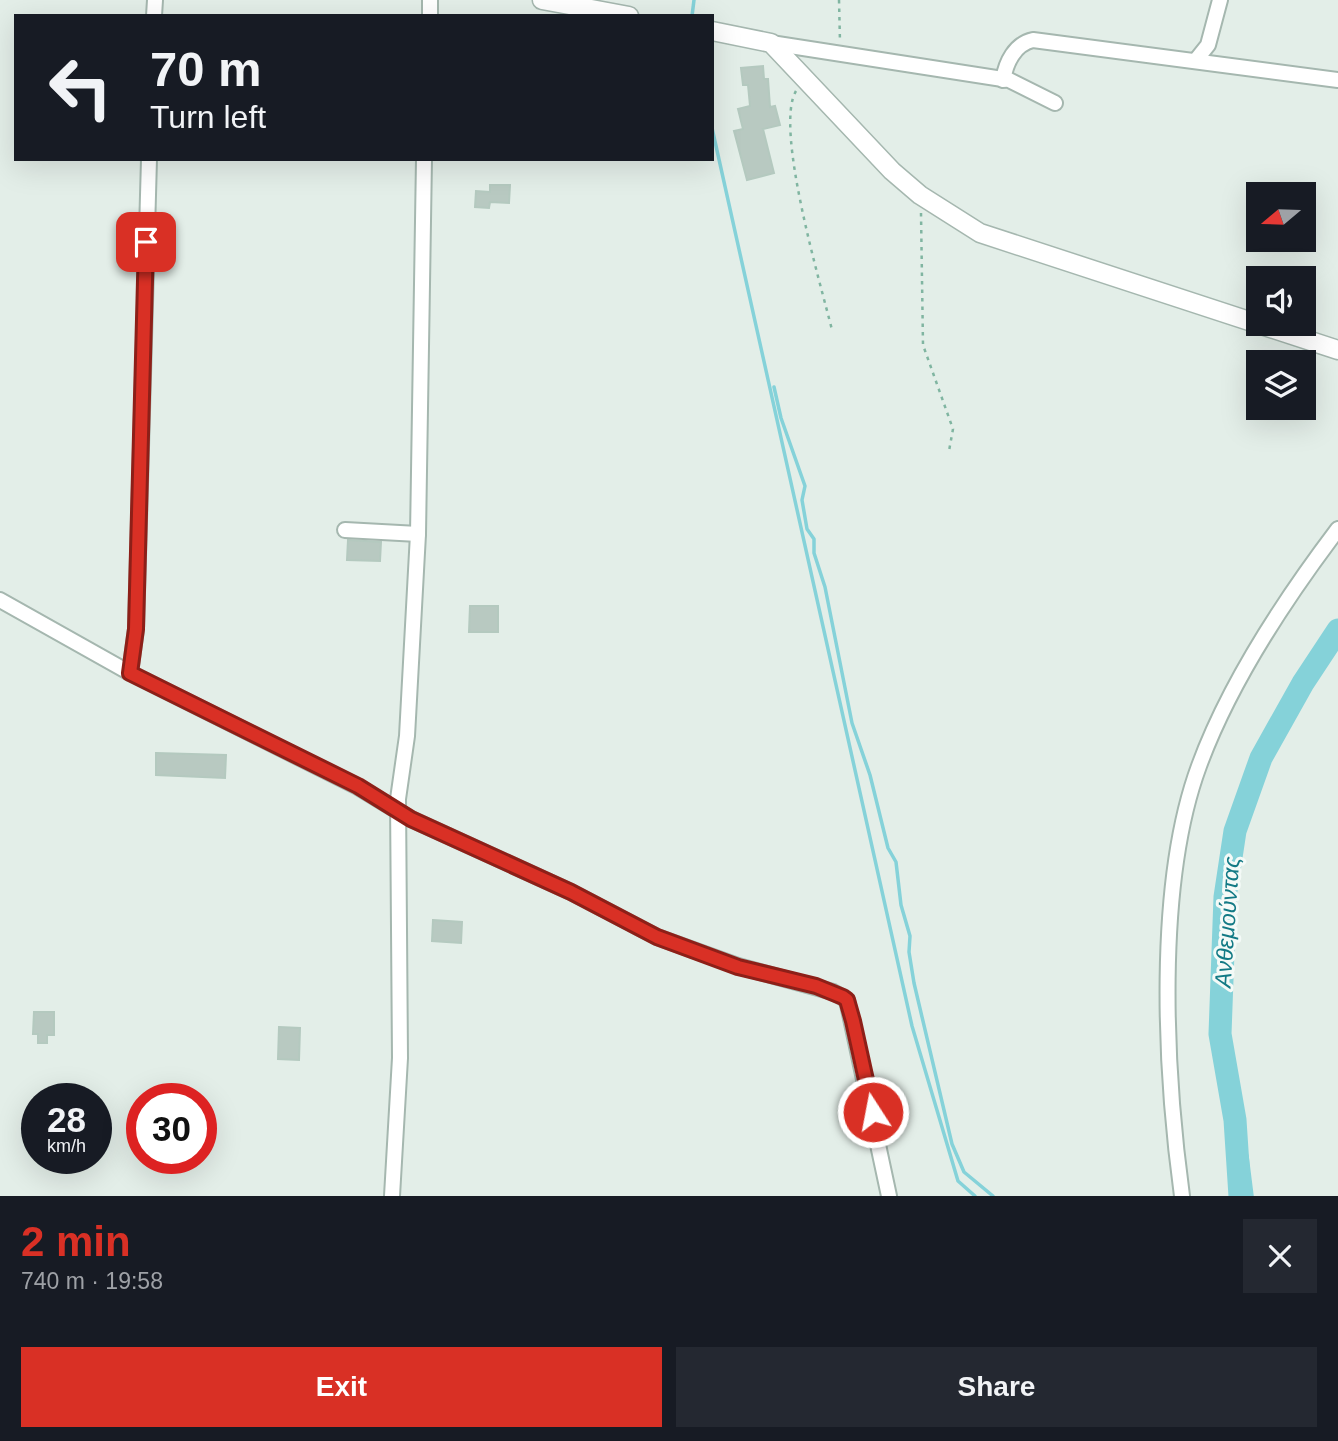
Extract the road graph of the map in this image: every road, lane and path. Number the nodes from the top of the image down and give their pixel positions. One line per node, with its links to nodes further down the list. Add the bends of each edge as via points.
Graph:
1 (542, 0): 4 (street)
2 (839, 0): 7 (path)
3 (1220, 0): 8 (street, via 1208,45)
4 (618, 14)
5 (714, 31): 6 (street)
6 (771, 43): 7 (street); 9 (street)
7 (838, 52): 11 (street)
8 (1196, 60): 10 (street); 11 (street, via 1033,40 1017,49 1005,67)
9 (805, 76): 15 (street); 16 (path, via 793,96 789,129)
10 (1334, 78)
11 (1003, 80): 12 (street)
12 (1055, 103)
13 (149, 161): 23 (street, via 136,629)
14 (424, 161): 21 (street)
15 (920, 195): 17 (street, via 1000,242); 18 (path, via 923,345 953,429)
16 (832, 330)
17 (1338, 351)
18 (949, 451)
19 (1338, 529): 27 (street, via 1258,648 1199,765 1185,814 1170,937 1170,1081)
20 (345, 530): 21 (street)
21 (418, 534): 24 (street)
22 (0, 600): 23 (street)
23 (130, 673): 24 (street)
24 (399, 810): 25 (street, via 400,1058); 26 (street, via 673,944 847,1000)
25 (392, 1196)
26 (889, 1196)
27 (1182, 1196)

